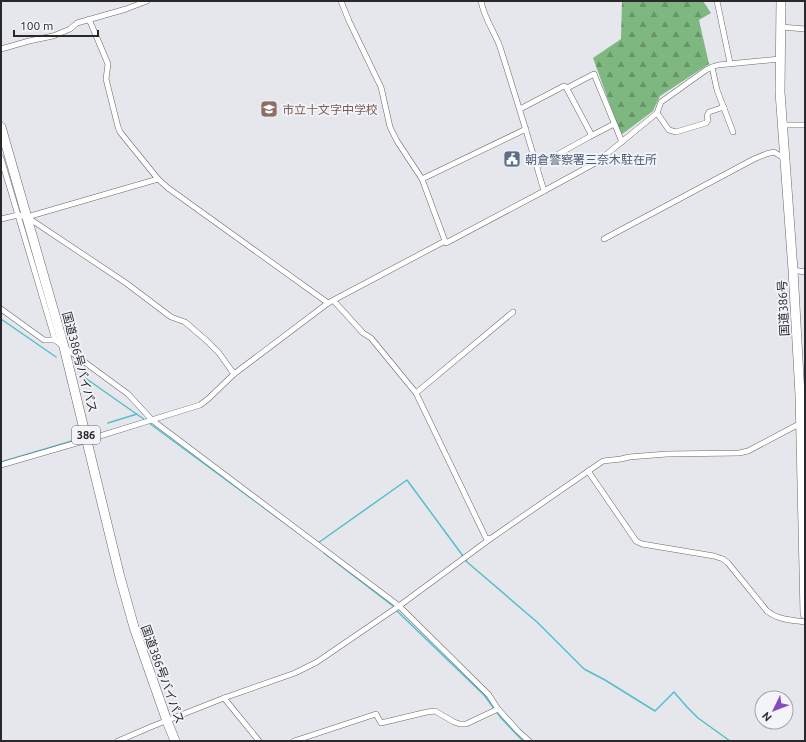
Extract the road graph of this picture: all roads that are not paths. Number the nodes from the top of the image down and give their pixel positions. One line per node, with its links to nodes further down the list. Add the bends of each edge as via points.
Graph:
1 (147, 1): 6 (street)
2 (341, 1): 29 (street, via 381,88 390,127)
3 (481, 1): 15 (street, via 499,44)
4 (717, 1): 11 (street)
5 (781, 1): 7 (highway, 国道386号)
6 (89, 19): 9 (street, via 53,36); 28 (street, via 108,64 106,80 120,132)
7 (782, 27): 8 (street); 10 (highway, 国道386号)
8 (805, 29)
9 (1, 49)
10 (780, 59): 11 (street); 18 (highway, 国道386号)
11 (730, 64): 12 (street)
12 (712, 67): 14 (street); 16 (street, via 661,102)
13 (567, 88): 15 (street, via 564,86); 17 (street, via 594,74); 23 (street, via 591,134)
14 (724, 107): 16 (street, via 709,112 706,123 676,132 669,130); 22 (street)
15 (520, 109): 21 (street)
16 (657, 113): 24 (street)
17 (614, 124): 23 (street); 24 (street)
18 (782, 125): 19 (street); 26 (highway, 国道386号)
19 (805, 125)
20 (1, 127): 31 (highway, 国道386号バイパス / 386)
21 (526, 130): 27 (street); 29 (street)
22 (733, 132)
23 (589, 137): 27 (street)
24 (622, 142): 30 (street, via 596,162)
25 (1, 158): 31 (street)
26 (784, 159): 33 (street, via 774,152 747,162); 35 (highway, 国道386号)
27 (537, 166): 30 (street)
28 (158, 179): 31 (street); 37 (street)
29 (422, 179): 34 (street)
30 (544, 191): 34 (street, via 446,243)
31 (22, 216): 32 (street); 40 (street); 41 (highway, 国道386号バイパス / 386); 42 (street, via 126,283 171,317 184,322 219,353)
32 (1, 219)
33 (604, 240)
34 (445, 241): 37 (street)
35 (793, 270): 36 (street); 44 (highway, 国道386号)
36 (805, 272)
37 (331, 302): 42 (street); 43 (street, via 371,338)
38 (1, 309): 40 (street, via 44,340)
39 (513, 312): 43 (street)
40 (55, 340): 41 (street)
41 (64, 347): 45 (street, via 128,394); 47 (highway, 国道386号バイパス / 386)
42 (234, 374): 45 (street, via 200,404)
43 (416, 393): 50 (street, via 486,538)
44 (803, 395): 46 (highway, 国道386号)
45 (152, 420): 47 (street); 51 (street)
46 (801, 423): 49 (street, via 744,452 668,454 612,459 603,461); 52 (highway, 国道386号)
47 (87, 440): 48 (street); 56 (highway, 国道386号バイパス / 386, via 134,627)
48 (1, 465)
49 (588, 471): 50 (street); 53 (street, via 636,541 723,559 773,616)
50 (490, 539): 51 (street)
51 (399, 606): 54 (street, via 317,662 295,673); 55 (street, via 489,695)
52 (805, 613)
53 (805, 622)
54 (224, 698): 56 (street); 59 (street)
55 (498, 709): 60 (street, via 466,724 454,722 435,711 381,724 376,714); 61 (street)
56 (167, 721): 57 (street); 58 (highway, 国道386号バイパス / 386)
57 (118, 741)
58 (175, 741)
59 (259, 741)
60 (294, 741)
61 (529, 741)

